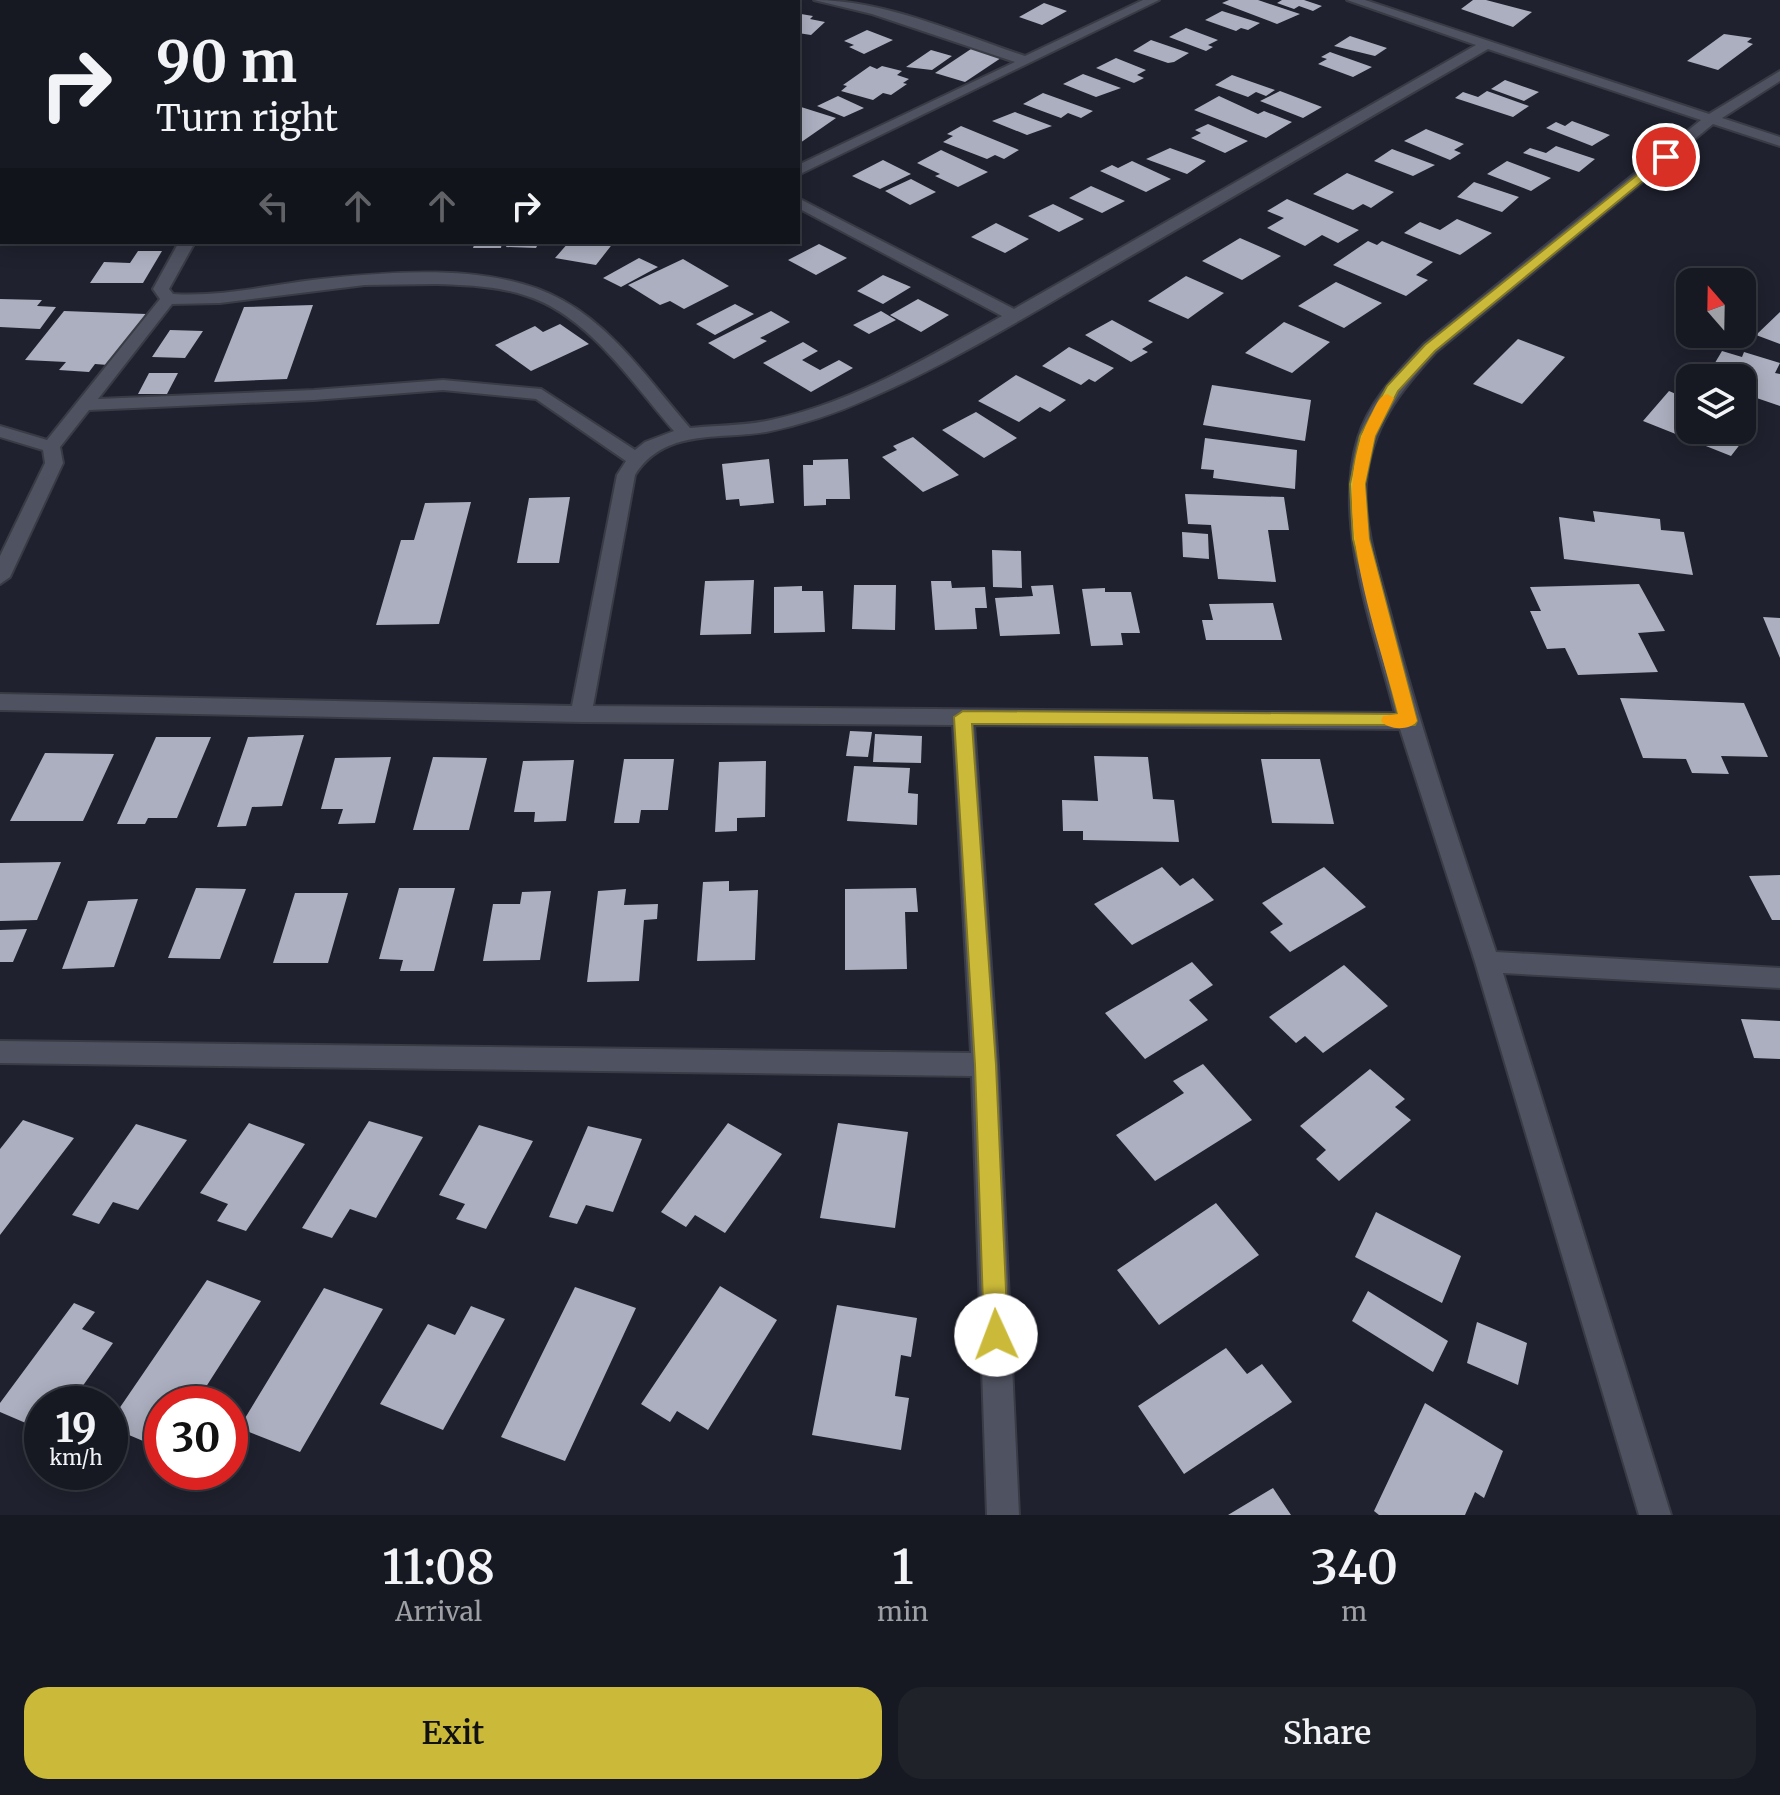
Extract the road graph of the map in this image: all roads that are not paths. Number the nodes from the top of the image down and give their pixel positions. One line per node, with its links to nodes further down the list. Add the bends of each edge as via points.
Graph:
1 (820, 0): 5 (street, via 875,11)
2 (1153, 0): 5 (street)
3 (1353, 0): 4 (street)
4 (1487, 44): 7 (street); 13 (street)
5 (1026, 61): 9 (street)
6 (1780, 75): 7 (street)
7 (1711, 119): 8 (street); 23 (street, via 1430,348 1392,389 1367,436 1357,484 1361,539)
8 (1780, 142)
9 (800, 170)
10 (800, 203): 13 (street)
11 (186, 244): 12 (street, via 161,289)
12 (168, 299): 14 (street); 16 (street, via 373,281 529,290 595,333)
13 (1014, 316): 16 (street, via 876,392 826,412 765,426)
14 (83, 405): 17 (street); 18 (street, via 443,385 541,394)
15 (0, 431): 17 (street)
16 (686, 434): 18 (street, via 653,442)
17 (51, 447): 19 (street, via 54,463)
18 (634, 458): 21 (street, via 626,475)
19 (0, 577)
20 (0, 702): 21 (street)
21 (581, 714): 22 (street)
22 (963, 717): 23 (street); 27 (street)
23 (1408, 721): 24 (street)
24 (1487, 962): 25 (street); 29 (street)
25 (1780, 978)
26 (0, 1052): 27 (street)
27 (985, 1065): 28 (street)
28 (1003, 1515)
29 (1655, 1515)

